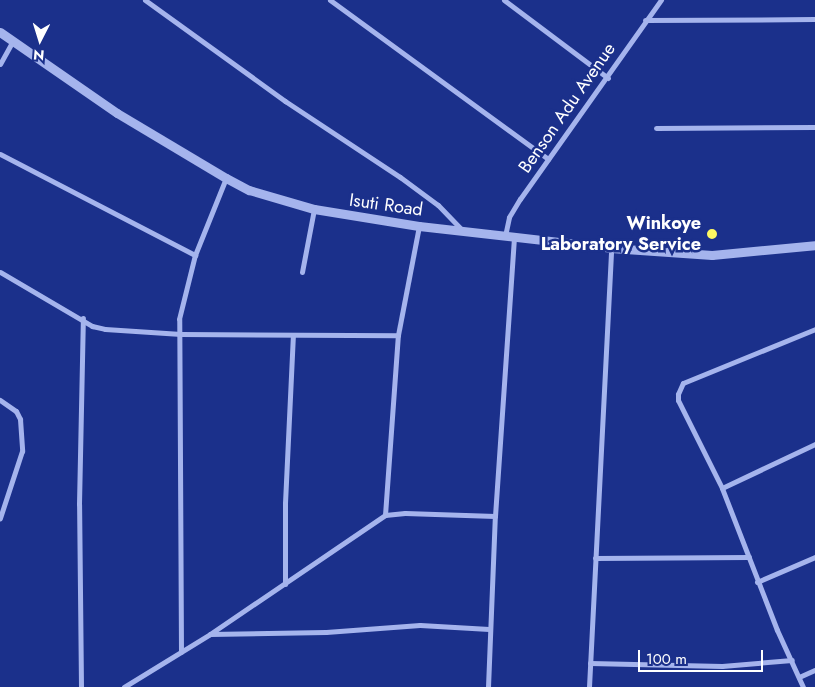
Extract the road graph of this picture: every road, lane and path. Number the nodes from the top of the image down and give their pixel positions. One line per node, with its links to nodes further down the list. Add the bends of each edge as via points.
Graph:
1 (145, 0): 18 (street, via 285,101 400,177 438,205)
2 (330, 0): 14 (street)
3 (504, 0): 10 (street)
4 (661, 0): 6 (street, Benson Adu Avenue)
5 (815, 19): 6 (street)
6 (645, 20): 10 (street, Benson Adu Avenue)
7 (0, 32): 8 (street, Isuti Road)
8 (12, 41): 9 (street); 15 (street, Isuti Road, via 117,113)
9 (0, 64)
10 (608, 78): 14 (street, Benson Adu Avenue)
11 (815, 127): 12 (street)
12 (656, 128)
13 (0, 154): 22 (street)
14 (548, 159): 19 (street, Benson Adu Avenue, via 509,217)
15 (226, 178): 16 (street, Isuti Road, via 249,190); 22 (street)
16 (314, 209): 17 (street, Isuti Road); 24 (street)
17 (419, 226): 18 (street, Isuti Road); 29 (street)
18 (462, 230): 19 (street, Isuti Road)
19 (509, 236): 21 (street, Isuti Road); 34 (street, Benson Adu Avenue)
20 (815, 245): 21 (street, Isuti Road, via 712,255)
21 (611, 248): 38 (street)
22 (195, 255): 27 (street, via 180,311)
23 (0, 272): 25 (street)
24 (302, 272)
25 (83, 318): 27 (street, via 92,326 104,329); 48 (street, via 79,504)
26 (815, 329): 32 (street, via 683,383 678,400)
27 (181, 334): 28 (street); 43 (street)
28 (293, 335): 29 (street); 40 (street, via 285,503)
29 (398, 335): 33 (street)
30 (0, 400): 35 (street, via 16,411 20,418 22,451)
31 (815, 444): 32 (street)
32 (722, 488): 36 (street)
33 (385, 515): 34 (street); 40 (street)
34 (495, 516): 41 (street, Benson Adu Avenue)
35 (0, 518)
36 (749, 557): 38 (street); 39 (street)
37 (815, 557): 39 (street)
38 (595, 558): 45 (street)
39 (758, 582): 44 (street)
40 (285, 584): 42 (street)
41 (489, 629): 42 (street, via 420,625 326,632); 50 (street, Benson Adu Avenue)
42 (210, 634): 43 (street)
43 (181, 652): 49 (street)
44 (792, 660): 45 (street, via 722,666); 47 (street)
45 (590, 663): 51 (street)
46 (815, 670): 47 (street)
47 (799, 677): 52 (street)
48 (81, 687)
49 (124, 687)
50 (488, 687)
51 (589, 687)
52 (803, 687)

